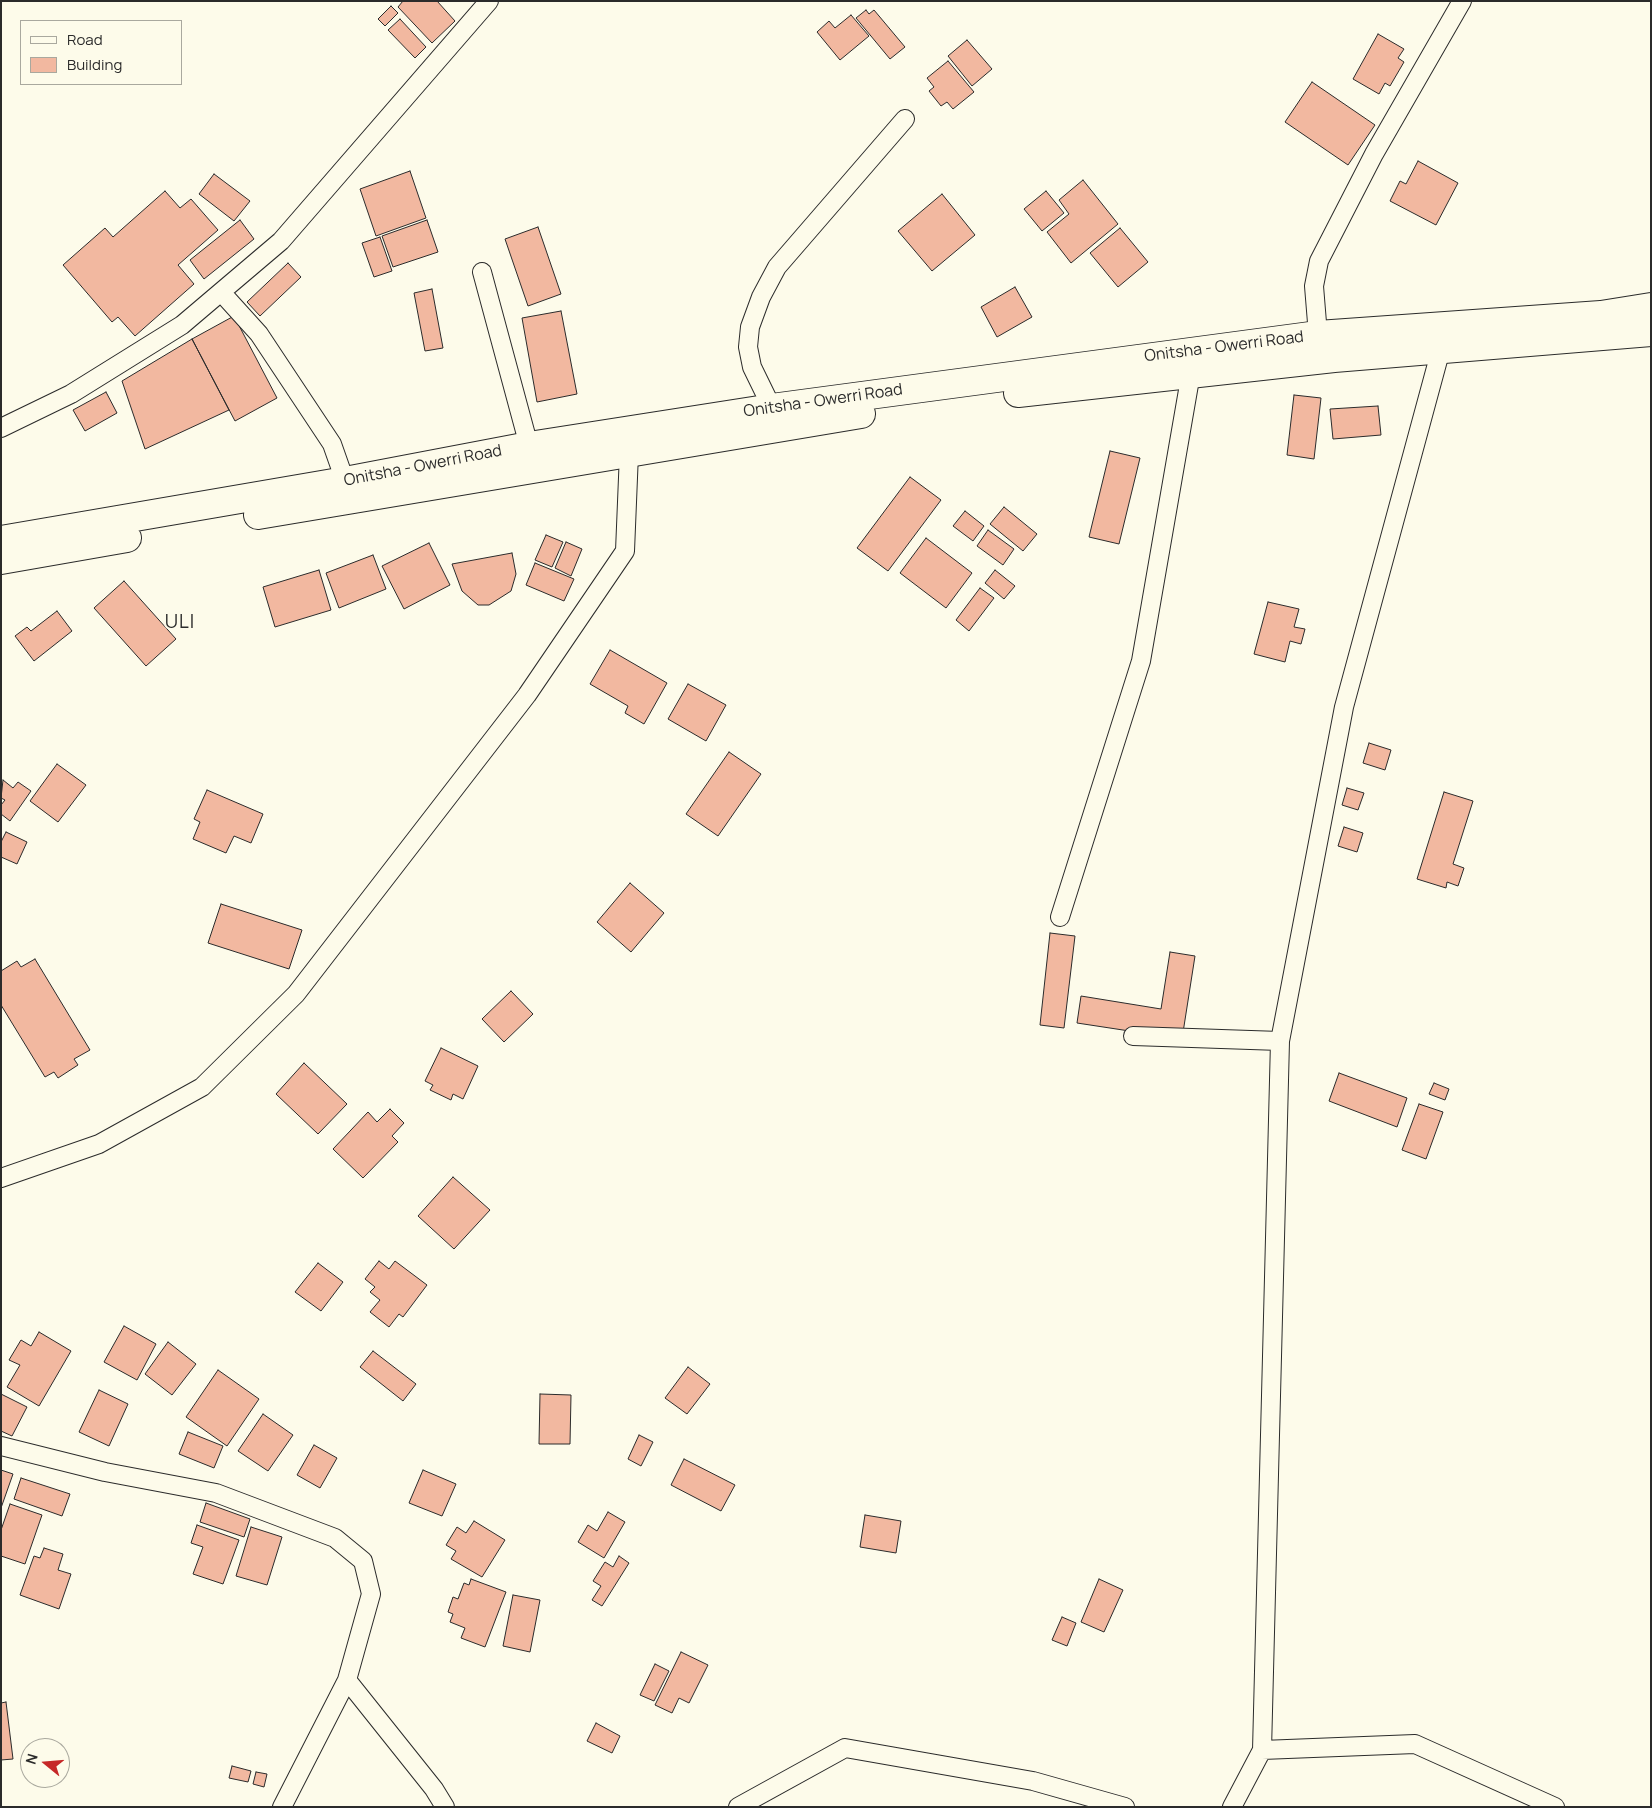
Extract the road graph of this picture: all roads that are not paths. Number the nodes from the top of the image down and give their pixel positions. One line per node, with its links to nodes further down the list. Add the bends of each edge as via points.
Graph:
1 (489, 1): 5 (street, via 282,241)
2 (1460, 2): 8 (street, via 1374,154 1319,261 1314,286)
3 (905, 119): 11 (street, via 777,267 761,297 750,327 748,347 752,367)
4 (482, 272): 13 (street)
5 (221, 292): 12 (street, via 182,325 71,394); 15 (street, via 259,334 332,444)
6 (1651, 307): 8 (highway, Onitsha - Owerri Road, via 1601,315)
7 (1651, 332): 9 (highway, Onitsha - Owerri Road)
8 (1318, 336): 11 (highway, Onitsha - Owerri Road)
9 (1441, 349): 10 (highway, Onitsha - Owerri Road); 20 (street, via 1344,707)
10 (1190, 373): 14 (highway, Onitsha - Owerri Road, via 840,417); 18 (street, via 1141,661)
11 (772, 408): 13 (highway, Onitsha - Owerri Road)
12 (1, 428)
13 (529, 446): 15 (highway, Onitsha - Owerri Road)
14 (629, 453): 17 (highway, Onitsha - Owerri Road); 21 (street, via 625,551 527,695 296,994 202,1087 99,1144)
15 (345, 481): 16 (highway, Onitsha - Owerri Road)
16 (1, 540)
17 (1, 560)
18 (1060, 917)
19 (1133, 1036): 20 (street)
20 (1280, 1041): 24 (street)
21 (1, 1178)
22 (1, 1446): 23 (street, via 105,1472 216,1493 335,1538 363,1561 370,1594)
23 (346, 1680): 25 (street); 26 (street)
24 (1262, 1750): 29 (street); 30 (street, via 1415,1744)
25 (282, 1807)
26 (445, 1807)
27 (738, 1807): 28 (street, via 845,1748 1033,1781)
28 (1125, 1807)
29 (1232, 1807)
30 (1556, 1807)

